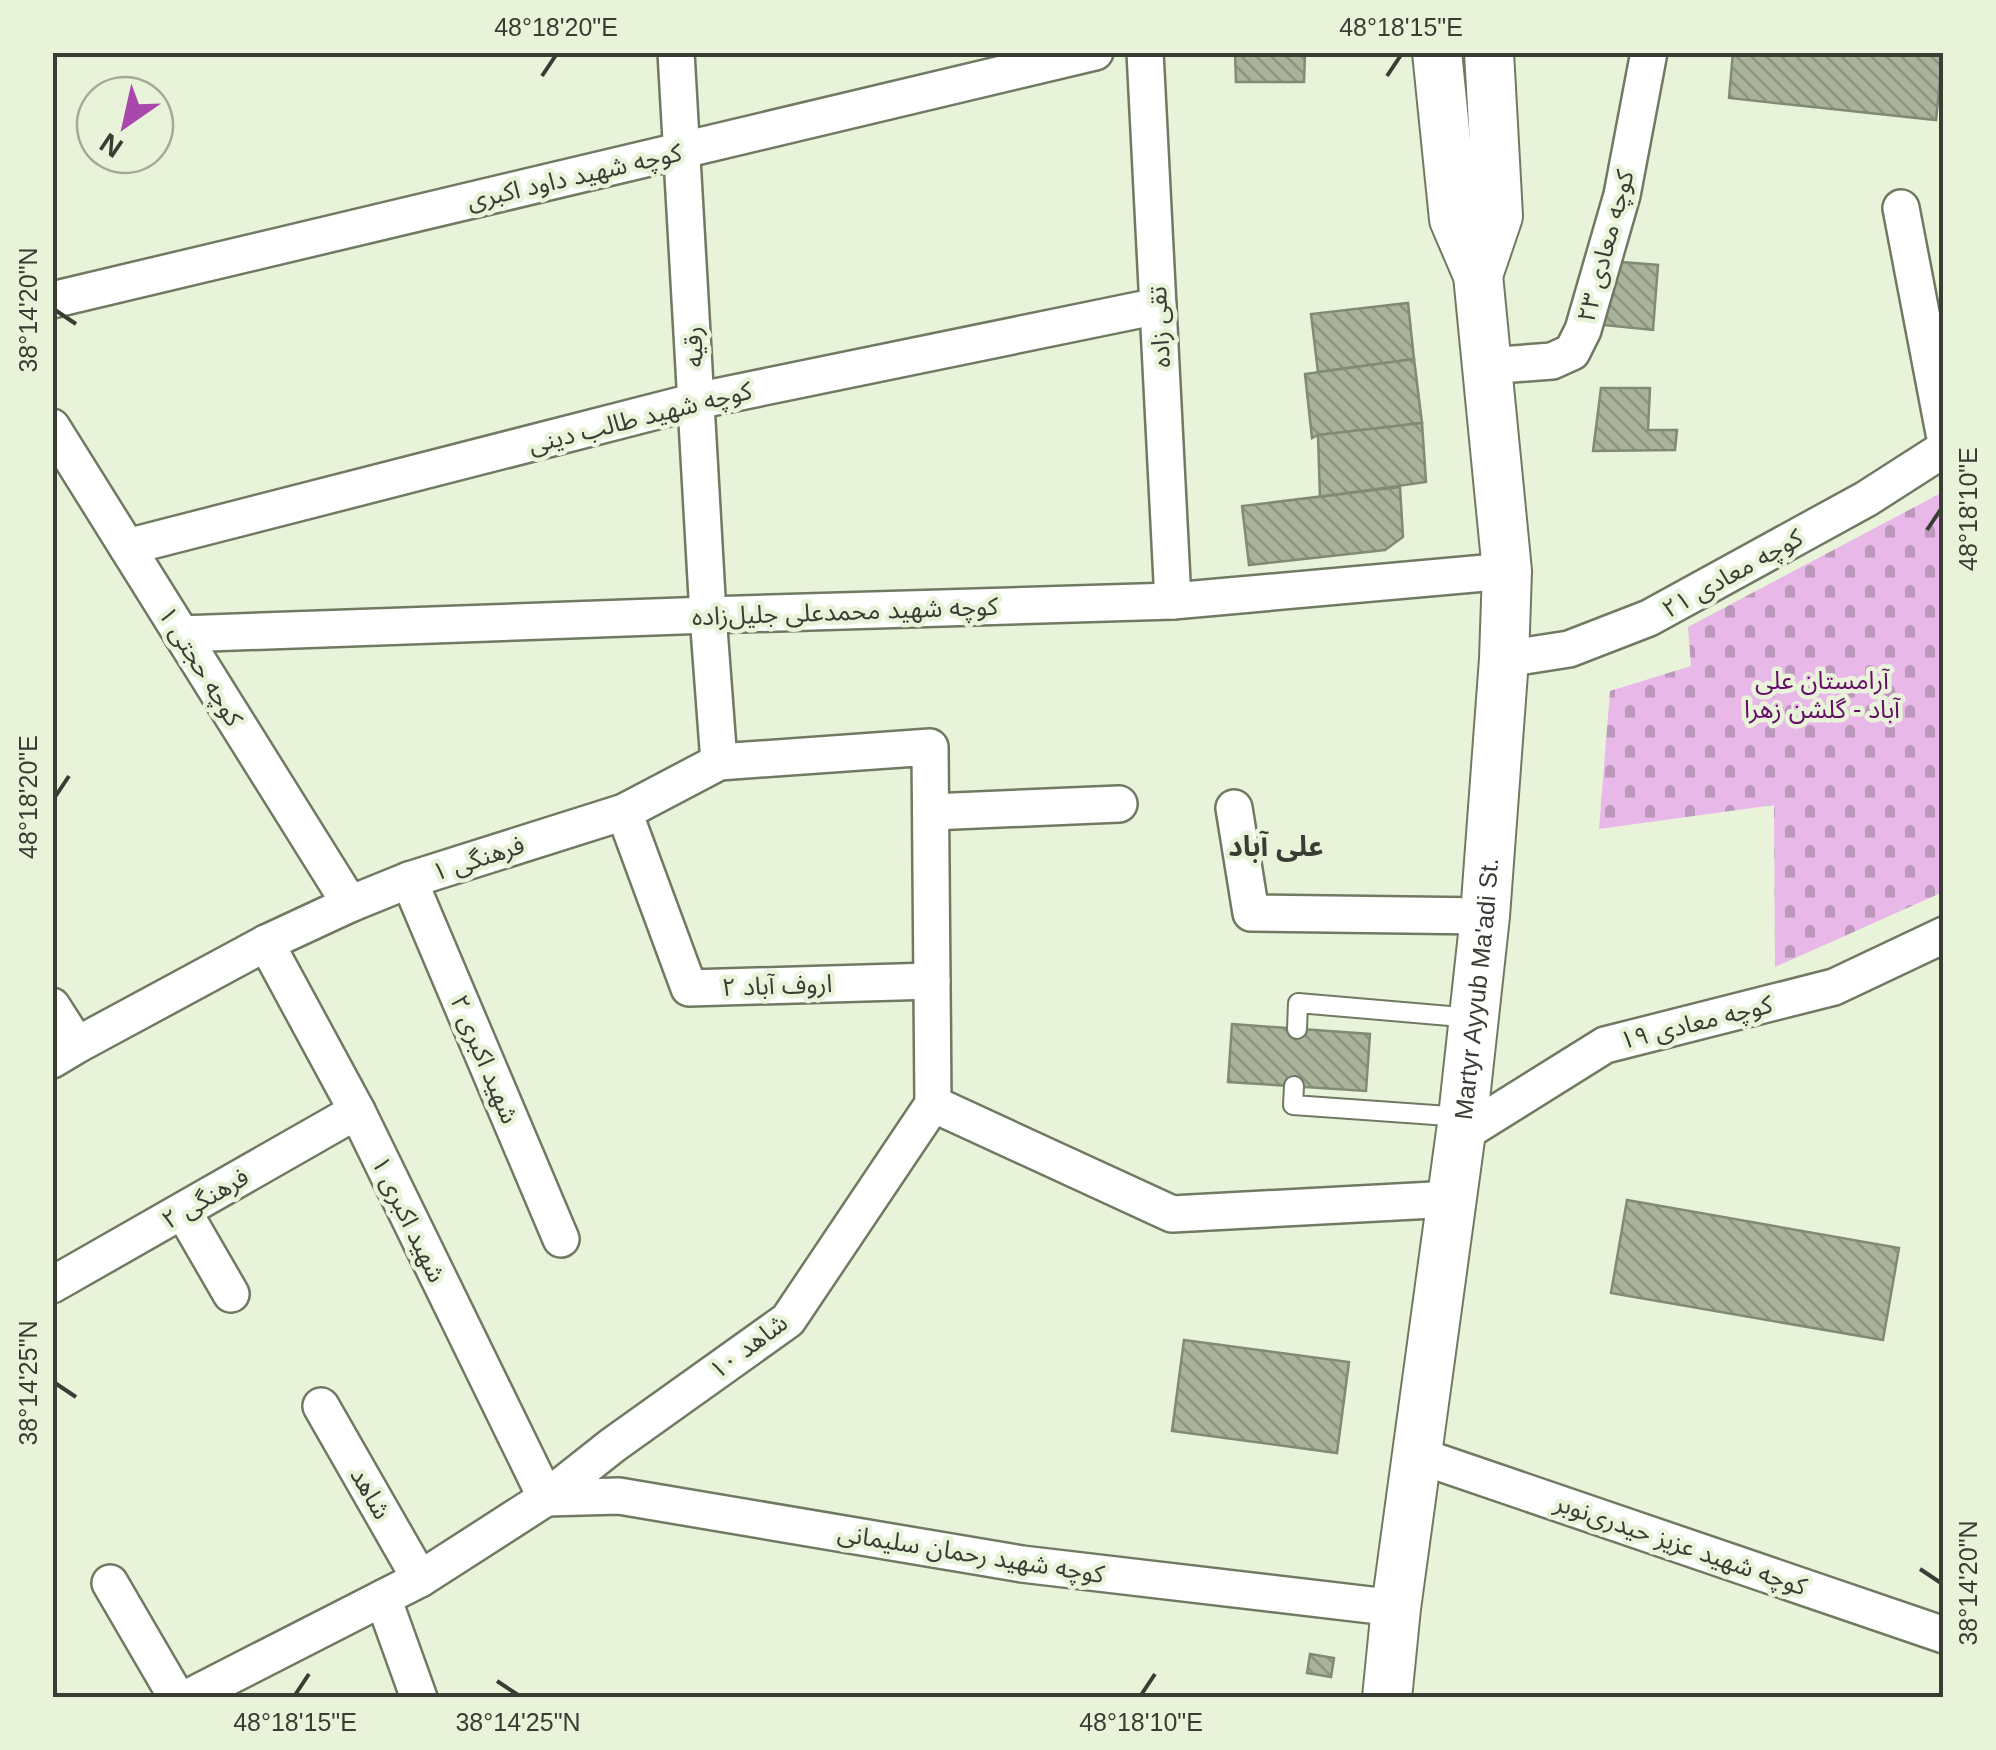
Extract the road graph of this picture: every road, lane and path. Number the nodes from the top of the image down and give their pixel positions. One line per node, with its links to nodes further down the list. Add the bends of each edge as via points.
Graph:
1 (676, 52): 7 (street, رقیه)
2 (1095, 52): 7 (street, کوچه شهید داود اکبری)
3 (1145, 52): 11 (street, تقی زاده)
4 (1437, 52): 9 (main road, Martyr Ayyub Ma'adi St., via 1454,219)
5 (1489, 52): 9 (main road, Martyr Ayyub Ma'adi St., via 1498,216)
6 (1649, 52): 12 (street, کوچه معادی ۲۳, via 1622,195 1572,352 1552,361)
7 (681, 150): 10 (street, کوچه شهید داود اکبری); 13 (street, رقیه)
8 (1901, 208): 15 (street)
9 (1478, 275): 12 (main road, Martyr Ayyub Ma'adi St.)
10 (52, 300)
11 (1158, 306): 13 (street, کوچه شهید طالب دینی); 19 (street, تقی زاده)
12 (1487, 366): 18 (main road, Martyr Ayyub Ma'adi St.)
13 (696, 401): 17 (street, کوچه شهید طالب دینی); 20 (street, رقیه)
14 (52, 427): 17 (street, کوچه حجتی ۱)
15 (1944, 433)
16 (1944, 449): 22 (street, کوچه معادی ۲۱, via 1866,500 1649,618 1569,649)
17 (127, 546): 21 (street, کوچه حجتی ۱)
18 (1508, 571): 19 (street, کوچه شهید محمدعلی جلیل‌زاده); 22 (main road, Martyr Ayyub Ma'adi St.)
19 (1173, 602): 20 (street, کوچه شهید محمدعلی جلیل‌زاده)
20 (708, 615): 21 (street, کوچه شهید محمدعلی جلیل‌زاده); 23 (street, رقیه)
21 (182, 634): 29 (street, کوچه حجتی ۱)
22 (1504, 659): 30 (main road, Martyr Ayyub Ma'adi St.)
23 (719, 762): 26 (street, فرهنگی ۱); 27 (street, فرهنگی ۱, via 930,747)
24 (1119, 804): 27 (street)
25 (1234, 808): 30 (street, via 1251,913)
26 (624, 812): 28 (street, فرهنگی ۱); 33 (street, اروف آباد ۲, via 689,988)
27 (931, 812): 33 (street)
28 (409, 880): 29 (street, فرهنگی ۱); 44 (street, شهید اکبری ۲)
29 (350, 904): 32 (street, فرهنگی ۱)
30 (1484, 916): 35 (main road, Martyr Ayyub Ma'adi St.)
31 (1944, 935): 41 (street, کوچه معادی ۱۹, via 1834,987 1605,1044)
32 (266, 943): 37 (street, فرهنگی ۱); 40 (street, شهید اکبری ۱)
33 (932, 981): 39 (street)
34 (52, 1006): 37 (street)
35 (1474, 1018): 36 (lane, via 1298,1003); 41 (main road, Martyr Ayyub Ma'adi St.)
36 (1297, 1028)
37 (64, 1053)
38 (1294, 1086): 41 (lane, via 1293,1106)
39 (933, 1104): 42 (street, via 1172,1214); 49 (street, شاهد ۱۰, via 788,1320)
40 (357, 1111): 43 (street, فرهنگی ۲); 49 (street, شهید اکبری ۱)
41 (1462, 1126): 42 (main road, Martyr Ayyub Ma'adi St.)
42 (1452, 1199): 48 (main road, Martyr Ayyub Ma'adi St.)
43 (183, 1210): 45 (street, فرهنگی ۲); 46 (street)
44 (560, 1239)
45 (52, 1285)
46 (232, 1294)
47 (321, 1406): 50 (street, شاهد)
48 (1418, 1455): 53 (main road, Martyr Ayyub Ma'adi St.); 54 (street, کوچه شهید عزیز حیدری‌نوبر)
49 (546, 1498): 50 (street, شاهد ۱۰); 53 (street, کوچه شهید رحمان سلیمانی, via 619,1496 1022,1564)
50 (420, 1578): 52 (street, شاهد ۱۰)
51 (110, 1582): 55 (street)
52 (383, 1598): 56 (street, شاهد ۱۰); 57 (street)
53 (1396, 1608): 58 (main road, Martyr Ayyub Ma'adi St.)
54 (1944, 1634)
55 (177, 1698)
56 (187, 1698)
57 (419, 1698)
58 (1387, 1698)

